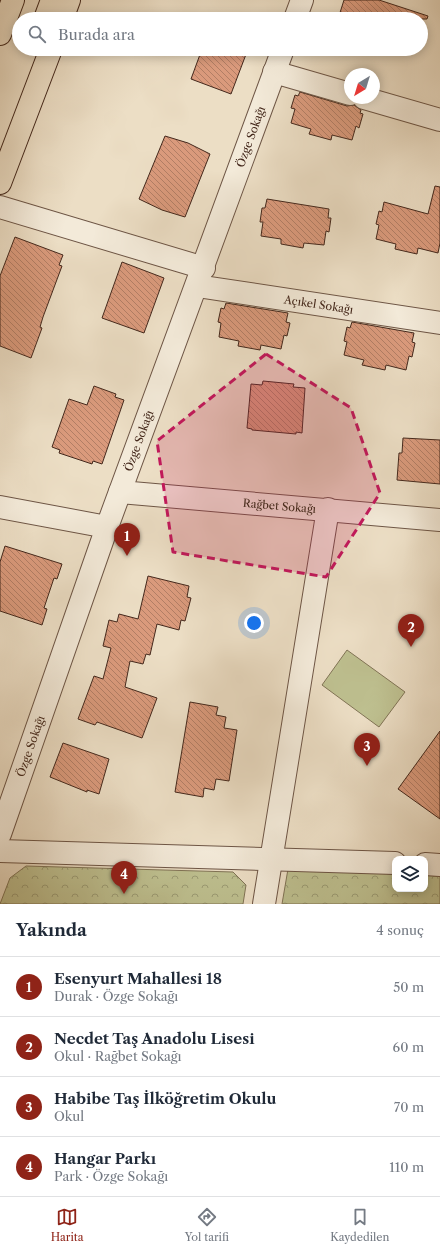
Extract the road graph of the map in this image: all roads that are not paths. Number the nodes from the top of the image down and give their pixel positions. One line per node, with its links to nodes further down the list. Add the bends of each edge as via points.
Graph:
1 (13, 0): 8 (highway)
2 (52, 0): 5 (highway)
3 (69, 0): 6 (highway)
4 (302, 0): 7 (street)
5 (48, 12)
6 (65, 12)
7 (298, 12)
8 (0, 34)
9 (31, 56): 16 (highway)
10 (47, 56): 17 (highway)
11 (280, 56): 12 (street, Özge Sokağı)
12 (274, 72): 13 (street); 19 (street, Özge Sokağı)
13 (344, 92)
14 (380, 103): 15 (street)
15 (440, 120)
16 (0, 141)
17 (0, 183)
18 (0, 207): 19 (street, Açıkel Sokağı)
19 (200, 277): 20 (street, Açıkel Sokağı); 21 (street, Özge Sokağı)
20 (440, 323)
21 (120, 492): 23 (street, Rağbet Sokağı); 25 (street, Özge Sokağı)
22 (0, 507): 25 (street)
23 (328, 509): 24 (street, Rağbet Sokağı); 28 (street)
24 (440, 520)
25 (107, 526): 26 (street, Özge Sokağı)
26 (0, 834)
27 (0, 851): 28 (street)
28 (271, 860): 29 (street); 32 (street)
29 (392, 863)
30 (428, 864): 31 (street)
31 (440, 865)
32 (264, 904)

